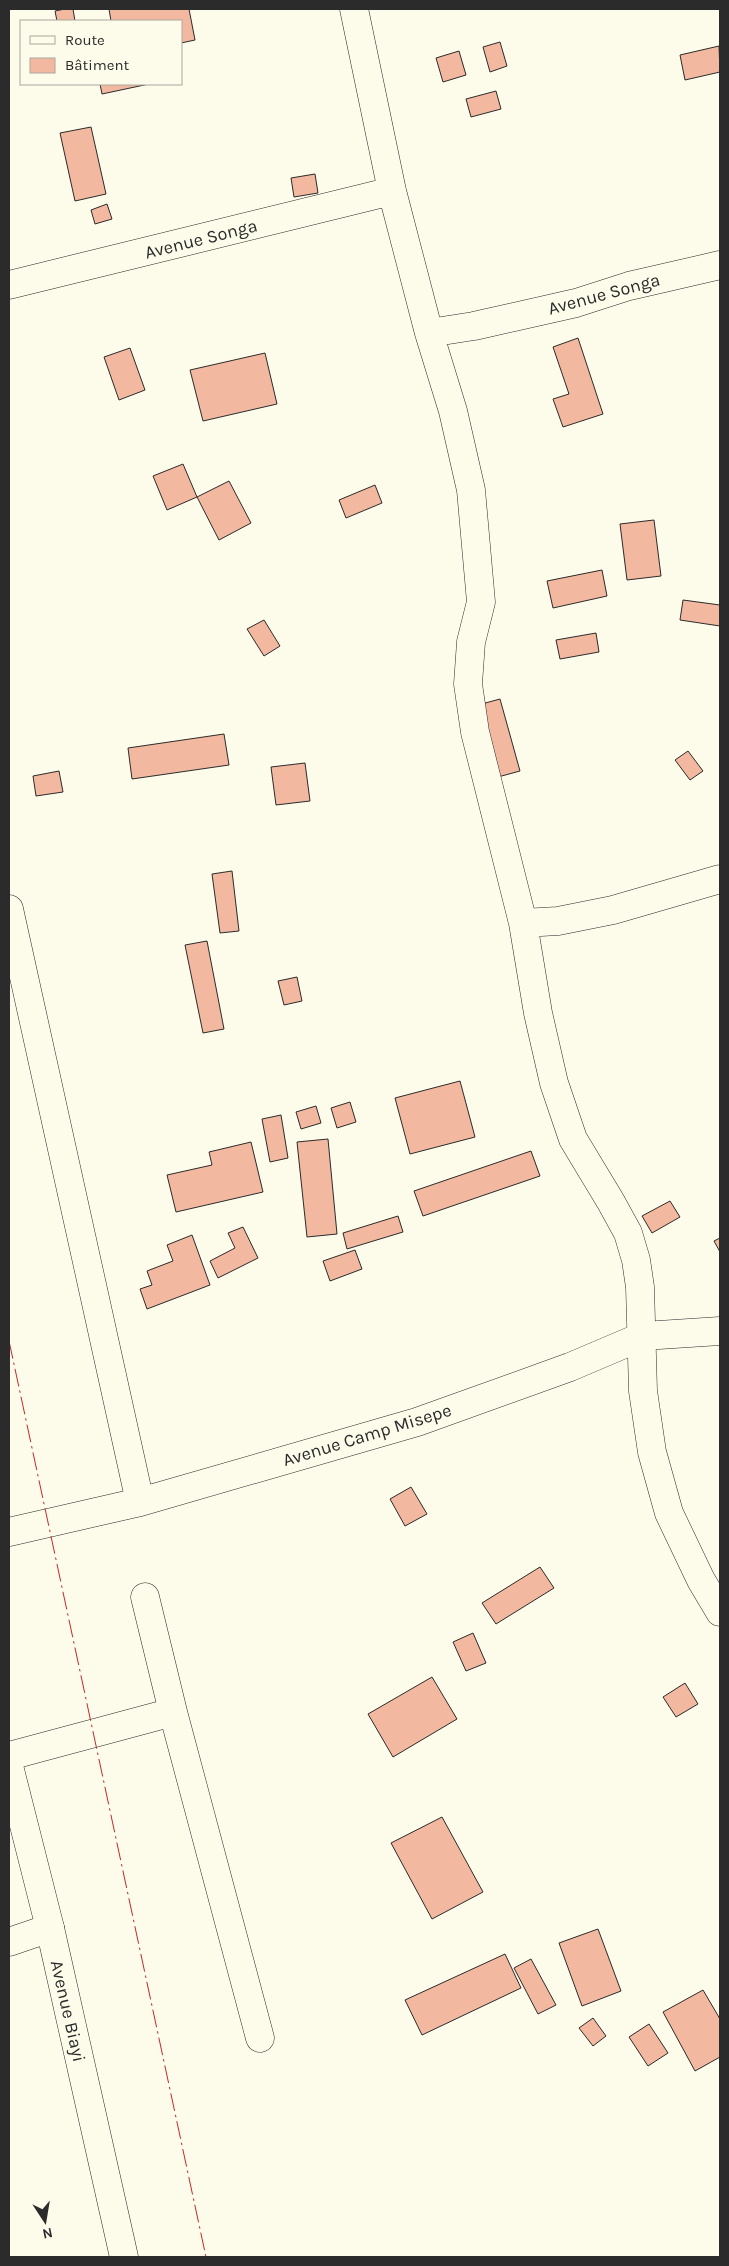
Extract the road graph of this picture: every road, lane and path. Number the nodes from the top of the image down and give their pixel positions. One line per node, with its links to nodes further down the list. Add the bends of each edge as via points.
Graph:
1 (354, 9): 2 (street)
2 (392, 191): 4 (street, Avenue Songa); 5 (street)
3 (720, 265): 5 (street, Avenue Songa, via 629,286 576,303)
4 (9, 285)
5 (429, 333): 8 (street, via 471,490 482,602 471,642 468,684 475,732)
6 (720, 878): 8 (street, via 613,910 558,921)
7 (9, 909): 11 (street)
8 (523, 923): 10 (street, via 538,1013 556,1092 573,1139 628,1233 636,1260)
9 (720, 1331): 10 (street, Avenue Camp Misepe)
10 (643, 1336): 11 (street, Avenue Camp Misepe, via 570,1367 416,1422); 14 (street, via 643,1391 648,1429 669,1513)
11 (140, 1502): 12 (street, Avenue Camp Misepe)
12 (9, 1532)
13 (145, 1598): 15 (street)
14 (720, 1612)
15 (173, 1712): 16 (street); 20 (street)
16 (9, 1756)
17 (9, 1766): 18 (street, Avenue Biayi)
18 (50, 1928): 19 (street); 21 (street, Avenue Biayi)
19 (9, 1942)
20 (260, 2038)
21 (124, 2257)

